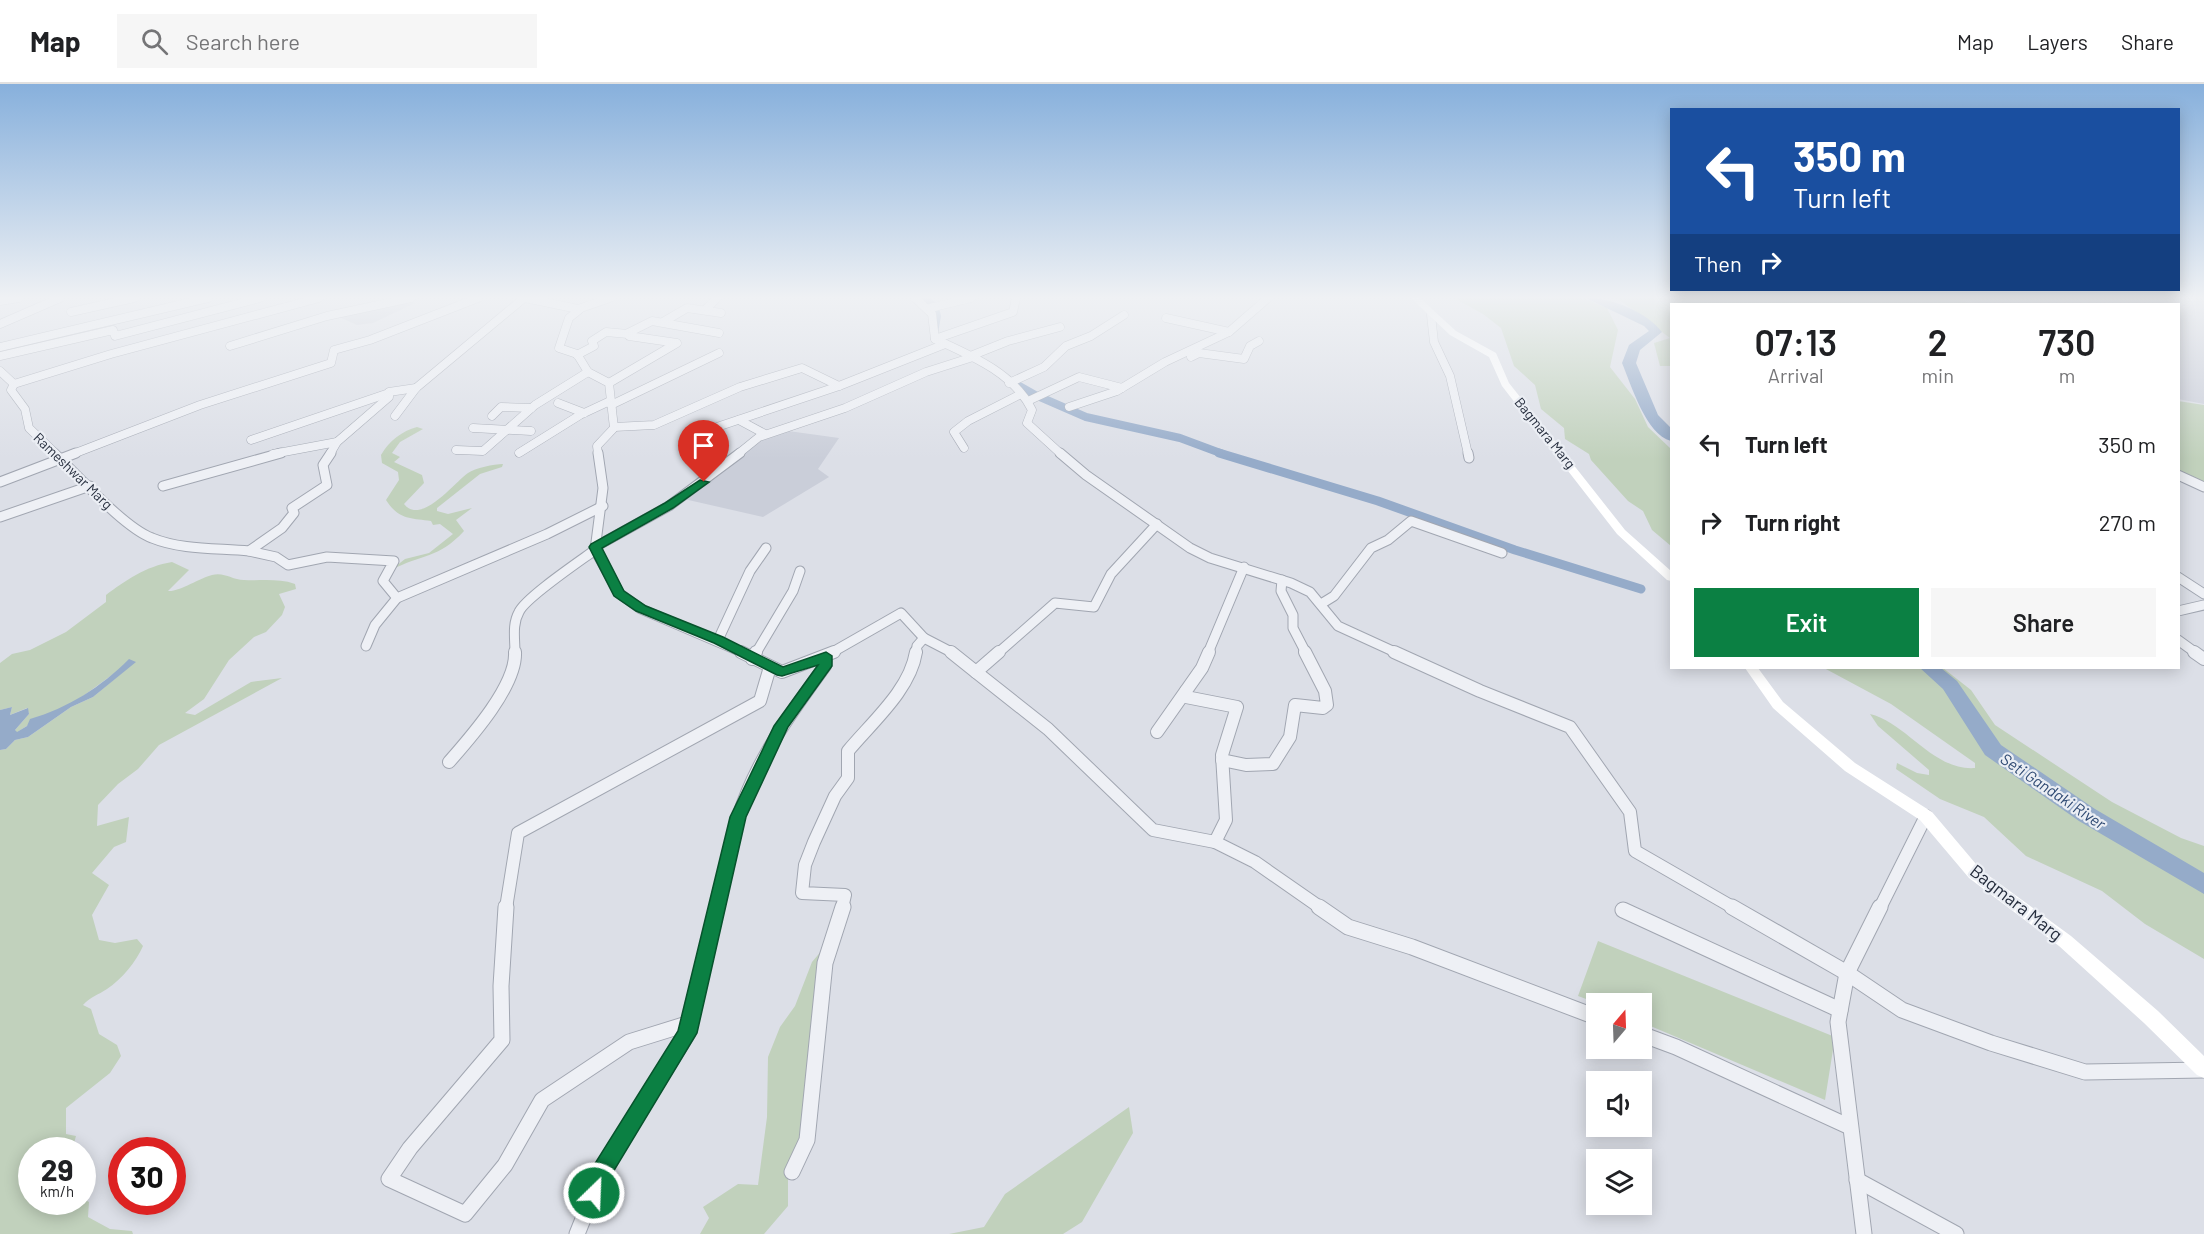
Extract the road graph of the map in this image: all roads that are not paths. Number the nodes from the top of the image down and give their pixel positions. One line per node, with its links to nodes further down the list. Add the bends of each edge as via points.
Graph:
1 (19, 352): 18 (street)
2 (120, 352): 25 (street)
3 (334, 352): 51 (street, via 331,363 200,405)
4 (460, 352): 27 (street)
5 (569, 352): 17 (street)
6 (583, 352): 17 (street)
7 (662, 352): 23 (street)
8 (926, 352): 26 (street)
9 (964, 352): 19 (street)
10 (985, 352): 19 (street)
11 (1060, 352): 24 (street, via 1044,367)
12 (1190, 352): 20 (street)
13 (1248, 352): 20 (street, via 1245,359 1199,353)
14 (1439, 352): 50 (street, via 1450,376)
15 (1487, 352): 66 (main road, Bagmara Marg, via 1493,355 1505,384 1621,532)
16 (719, 353): 32 (street)
17 (577, 355): 22 (street)
18 (0, 356)
19 (975, 356): 24 (street); 44 (street, via 926,372 845,408)
20 (1154, 370): 28 (street)
21 (0, 371): 25 (street, Rameshwar Marg)
22 (588, 372): 23 (street); 34 (street)
23 (609, 383): 32 (street)
24 (1010, 383): 30 (street)
25 (14, 384): 51 (street, Rameshwar Marg, via 11,390 25,409 29,428)
26 (839, 386): 38 (street); 39 (street, via 802,368 740,387 654,425)
27 (416, 388): 29 (street); 36 (street)
28 (1122, 388): 30 (street, via 1079,377); 33 (street)
29 (389, 392): 45 (street); 46 (street, via 389,397)
30 (1024, 398): 47 (street, via 962,424 954,432); 59 (street, via 1032,410 1027,423 1030,428 1086,475)
31 (558, 403): 35 (street)
32 (610, 403): 35 (street); 39 (street)
33 (1069, 407)
34 (531, 408): 37 (street, via 501,407); 41 (street)
35 (584, 413): 49 (street)
36 (395, 416)
37 (492, 416)
38 (739, 420): 43 (street); 44 (street)
39 (614, 427): 57 (street, via 597,446)
40 (473, 428): 41 (street)
41 (506, 431): 42 (street); 48 (street, via 483,451)
42 (531, 431)
43 (702, 432)
44 (765, 434): 61 (street, via 669,506)
45 (251, 440)
46 (337, 442): 55 (street, via 263,456); 62 (street, via 323,465 327,485 292,508 294,513 282,528)
47 (964, 448)
48 (456, 450)
49 (519, 453)
50 (1469, 458)
51 (63, 459): 53 (street); 54 (street, Rameshwar Marg)
52 (2180, 476): 56 (street)
53 (0, 483)
54 (90, 486): 58 (street); 62 (street, Rameshwar Marg, via 142,534 177,544)
55 (163, 486)
56 (2204, 487)
57 (603, 506): 61 (street); 70 (street)
58 (0, 517)
59 (1157, 524): 64 (street, via 1210,558); 83 (street, via 1111,574 1094,607 1056,603)
60 (766, 548): 75 (street, via 743,579 727,626)
61 (595, 549): 75 (street, via 619,593 641,609); 87 (street, via 519,610 514,628 516,663 487,718)
62 (249, 551): 70 (street, via 288,564 304,558 346,556 394,561 382,581)
63 (1502, 553): 71 (street, via 1461,535 1411,521 1371,548 1334,596)
64 (1244, 567): 68 (street); 84 (street, via 1214,644)
65 (800, 571): 79 (street, via 793,591)
66 (1670, 576)
67 (2180, 578): 69 (street)
68 (1282, 580): 71 (street, via 1310,592); 86 (street, via 1281,591 1293,615 1293,628 1323,686 1326,705 1295,705 1293,733 1273,764)
69 (2204, 594)
70 (397, 598): 77 (street, via 375,625)
71 (1321, 604): 91 (street, via 1346,630 1570,727 1629,812 1635,850)
72 (2204, 605): 73 (street)
73 (2180, 611)
74 (924, 638): 78 (street, via 901,614); 83 (street, via 947,648); 98 (street, via 895,696 848,751 848,778 835,796 806,865 802,893 844,895 845,900 825,963 807,1140)
75 (718, 640): 79 (street)
76 (2180, 641): 80 (street)
77 (366, 646)
78 (826, 656): 81 (street, via 782,672); 94 (street, via 825,666 781,726 738,817)
79 (752, 659): 81 (street)
80 (2204, 659)
81 (770, 667): 94 (street, via 760,701 518,833 504,912 499,998 502,1040 410,1148 389,1179 465,1214 505,1165 542,1100 629,1042)
82 (1752, 669): 88 (main road, Bagmara Marg, via 1778,705 1850,767)
83 (976, 672): 89 (street, via 1048,729 1153,830)
84 (1186, 691): 85 (street); 86 (street, via 1186,697 1237,707)
85 (1156, 732)
86 (1222, 760): 89 (street, via 1226,820)
87 (449, 762)
88 (1926, 816): 91 (street); 96 (main road, Bagmara Marg, via 1975,874 2065,941)
89 (1215, 842): 93 (street, via 1255,862 1348,927)
90 (1623, 910): 92 (street)
91 (1847, 974): 92 (street); 96 (street, via 1902,1010 2085,1072)
92 (1840, 1010): 97 (street, via 1838,1022)
93 (1586, 1013)
94 (690, 1023): 100 (street, via 688,1033 602,1172)
95 (1652, 1038): 97 (street)
96 (2204, 1069)
97 (1850, 1127): 99 (street)
98 (792, 1172)
99 (1857, 1180): 101 (street); 102 (street)
100 (577, 1234)
101 (1864, 1234)
102 (1956, 1234)

